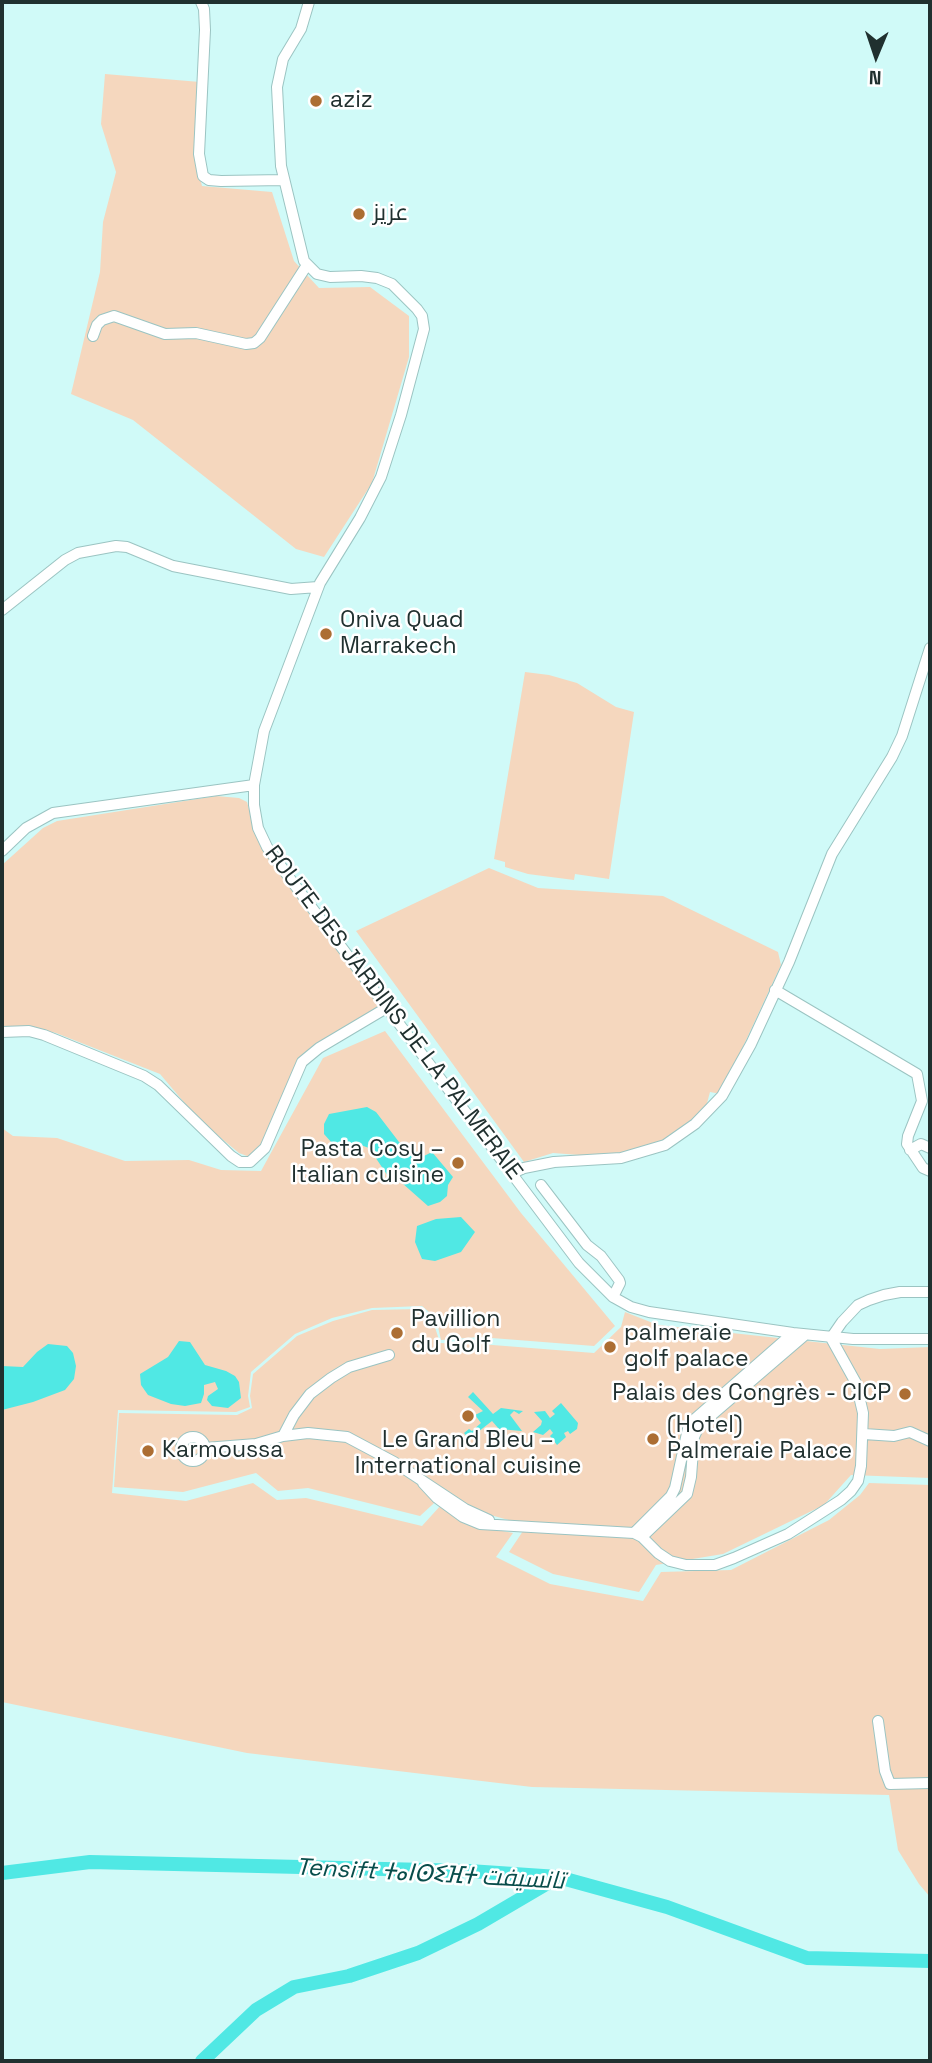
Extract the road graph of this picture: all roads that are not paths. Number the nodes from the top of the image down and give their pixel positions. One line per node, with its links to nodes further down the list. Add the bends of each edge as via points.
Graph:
1 (201, 2): 3 (street, via 205,30 199,154 203,176 221,181)
2 (309, 2): 3 (street, via 279,73 277,120)
3 (284, 180): 4 (street)
4 (307, 265): 5 (street, via 254,343 195,333 165,334 114,316 97,325); 6 (street, ROUTE DES JARDINS DE LA PALMERAIE, via 330,277 361,276 391,284 417,309 424,329 381,477)
5 (93, 336)
6 (318, 587): 7 (street); 8 (street, ROUTE DES JARDINS DE LA PALMERAIE)
7 (291, 589): 8 (street); 9 (street, via 173,566 116,545 65,560)
8 (311, 604): 11 (street, ROUTE DES JARDINS DE LA PALMERAIE, via 264,731)
9 (2, 610)
10 (930, 648): 13 (street, via 902,736 832,854)
11 (254, 785): 12 (street, via 53,813 26,828); 14 (street, ROUTE DES JARDINS DE LA PALMERAIE, via 258,828 267,848)
12 (2, 851)
13 (775, 990): 17 (street, via 917,1074 922,1101 908,1136); 19 (street, via 722,1096 679,1136 621,1158 554,1162)
14 (388, 1007): 15 (street, via 302,1062 265,1148 250,1162 231,1156 144,1076 44,1035); 19 (street, ROUTE DES JARDINS DE LA PALMERAIE)
15 (2, 1032)
16 (930, 1149): 17 (street, via 922,1144)
17 (910, 1150): 18 (street)
18 (930, 1171)
19 (513, 1173): 22 (street, ROUTE DES JARDINS DE LA PALMERAIE, via 579,1263)
20 (541, 1185): 22 (street, via 620,1280)
21 (930, 1292): 25 (street, via 892,1293 858,1305)
22 (613, 1297): 23 (street, ROUTE DES JARDINS DE LA PALMERAIE, via 649,1312)
23 (793, 1333): 24 (street, ROUTE DES JARDINS DE LA PALMERAIE); 28 (street)
24 (805, 1335): 25 (street, ROUTE DES JARDINS DE LA PALMERAIE); 28 (street)
25 (831, 1338): 26 (street, ROUTE DES JARDINS DE LA PALMERAIE); 31 (street, via 861,1397)
26 (930, 1339)
27 (389, 1354): 29 (street, via 331,1378 310,1394)
28 (730, 1395): 35 (street, via 689,1424 675,1488)
29 (294, 1415): 30 (street); 32 (street)
30 (308, 1433): 32 (street); 35 (street, via 346,1437 474,1514 509,1526)
31 (864, 1434): 33 (street, via 910,1432); 35 (street, via 858,1481 851,1491 776,1540 702,1566 670,1561)
32 (283, 1436): 34 (street, via 256,1444)
33 (930, 1441)
34 (205, 1448)
35 (638, 1535)
36 (878, 1721): 37 (street, via 890,1784)
37 (930, 1783)

